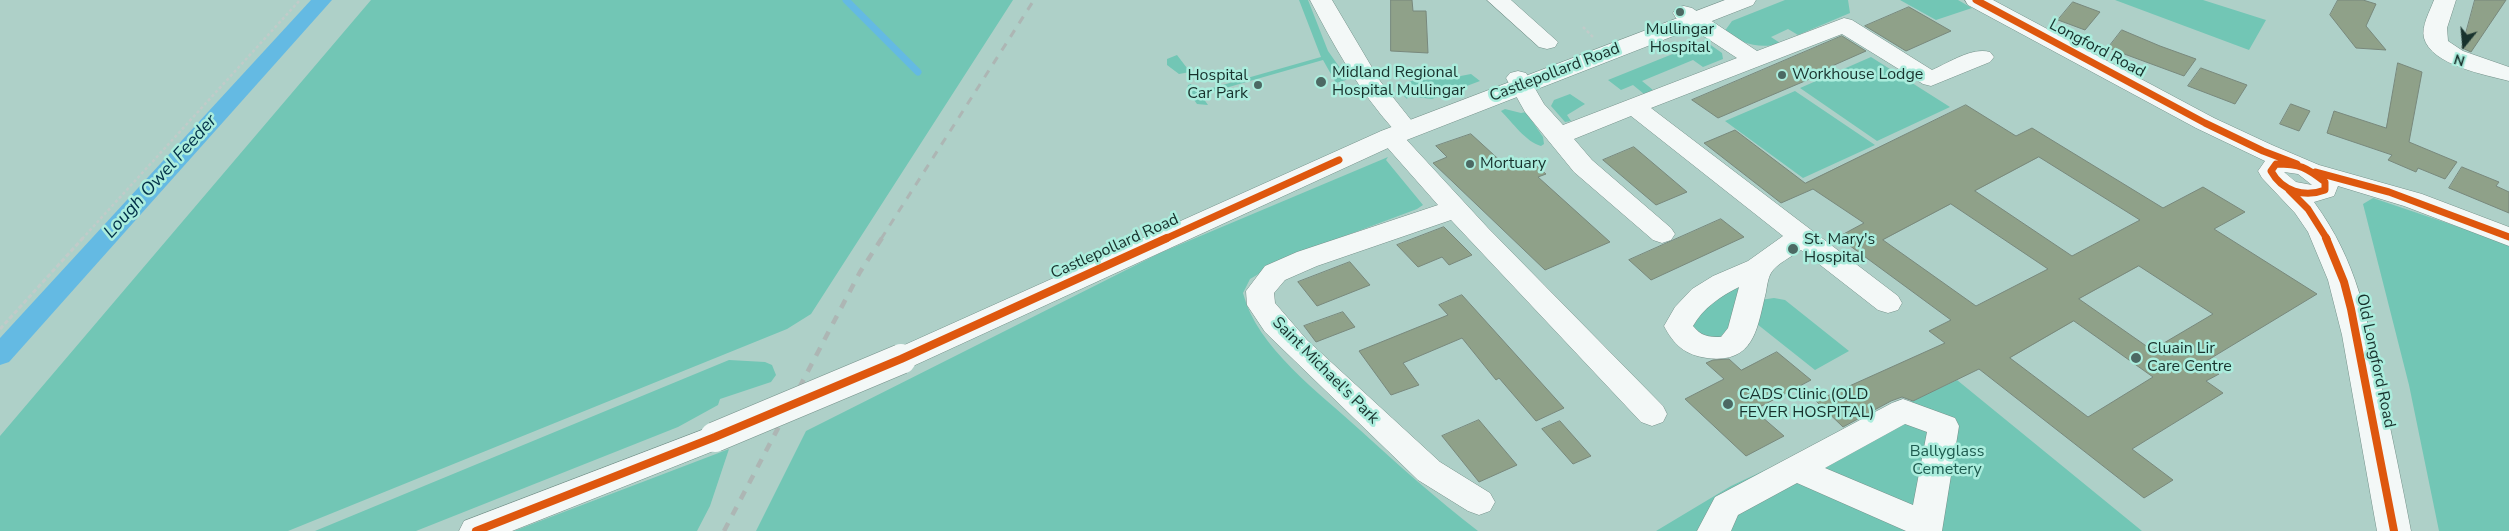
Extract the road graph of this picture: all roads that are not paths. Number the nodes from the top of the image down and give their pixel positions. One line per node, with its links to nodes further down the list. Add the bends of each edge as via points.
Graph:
1 (1321, 0): 14 (street, via 1352,60)
2 (1498, 0): 8 (street)
3 (1718, 0): 7 (street)
4 (1745, 0): 7 (street, Castlepollard Road)
5 (2445, 0): 11 (street, via 2435,36 2439,47 2450,55)
6 (1993, 3): 16 (street, Longford Road)
7 (1688, 16): 10 (street); 12 (street, Castlepollard Road)
8 (1547, 42)
9 (1982, 58): 10 (street, via 1931,79 1844,25)
10 (1755, 60): 13 (street)
11 (2509, 74)
12 (1520, 82): 14 (street, Castlepollard Road); 15 (street, via 1534,108)
13 (1635, 108): 15 (street); 19 (street)
14 (1399, 130): 17 (street); 28 (street, Castlepollard Road, bridge, via 902,359)
15 (1558, 136): 18 (street, via 1583,166)
16 (2302, 180): 20 (street, via 2362,190 2443,210); 21 (street); 21 (street, Old Longford Road, via 2309,211)
17 (1457, 208): 24 (street); 26 (street, Saint Michael's Park, via 1307,259 1275,273 1260,291 1261,304 1297,348 1429,471)
18 (1662, 234)
19 (1801, 236): 22 (street); 23 (street)
20 (2509, 237)
21 (2331, 248): 30 (street, Old Longford Road, via 2356,336)
22 (1758, 268)
23 (1888, 303)
24 (1652, 414)
25 (1796, 469): 27 (street); 27 (street, via 1903,411 1944,426); 29 (street, via 1726,506)
26 (1479, 502)
27 (1925, 528)
28 (476, 531)
29 (1714, 531)
30 (2394, 531)

